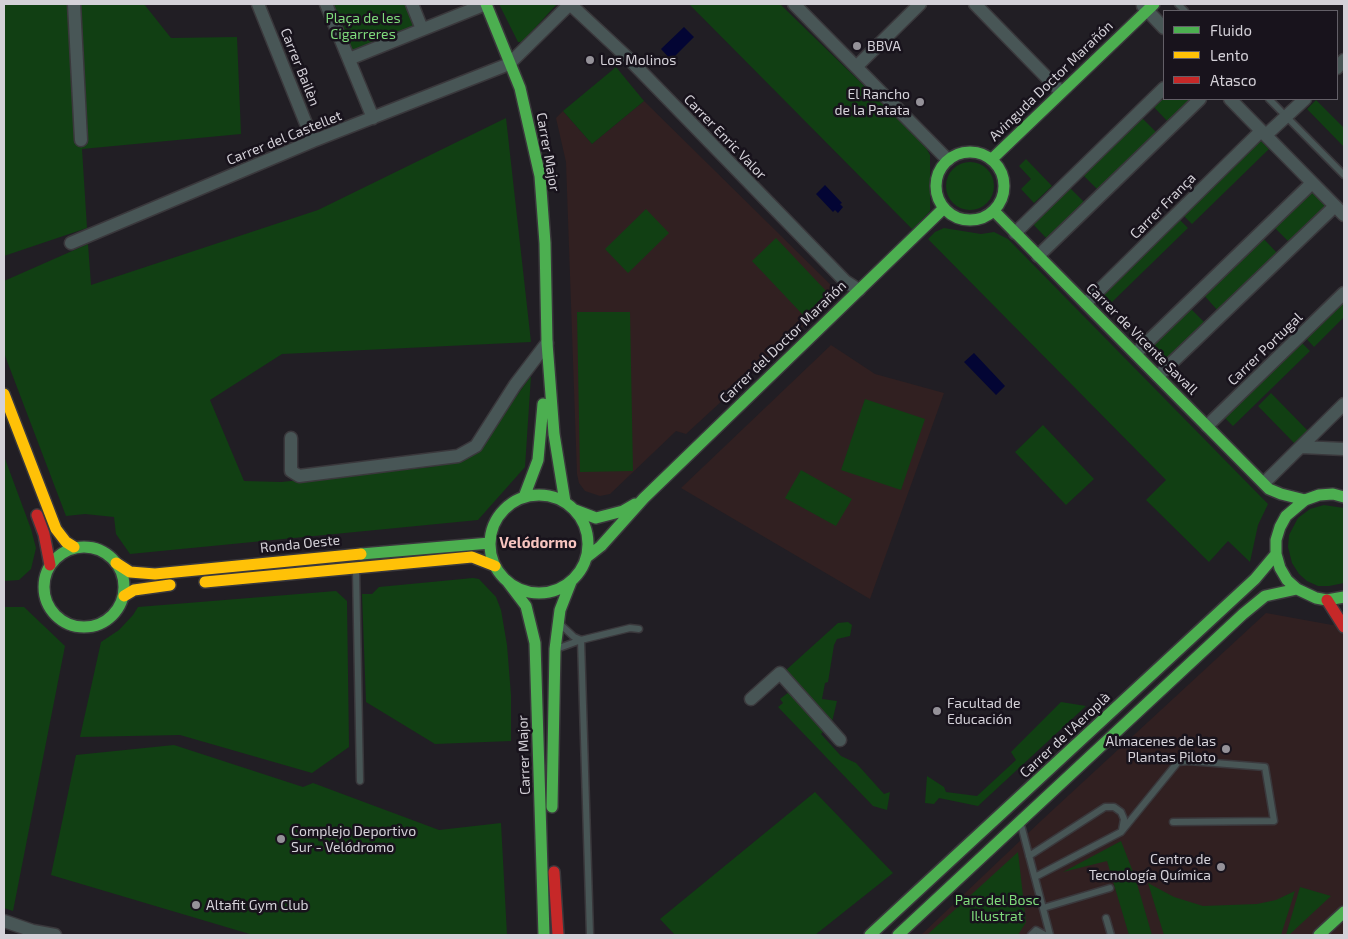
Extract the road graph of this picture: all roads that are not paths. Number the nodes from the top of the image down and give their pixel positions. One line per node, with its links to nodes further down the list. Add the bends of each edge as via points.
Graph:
1 (74, 4): 25 (street)
2 (260, 4): 26 (street, Carrer Bailèn)
3 (326, 4): 13 (street)
4 (412, 4): 12 (street)
5 (486, 4): 12 (street); 14 (main road, Carrer Major)
6 (570, 4): 14 (street); 37 (street, Carrer Enric Valor, via 629,59 845,281)
7 (794, 4): 15 (street)
8 (920, 4): 15 (street)
9 (975, 4): 17 (street)
10 (1147, 6): 11 (street); 17 (main road, Avinguda Doctor Marañón)
11 (1163, 25)
12 (422, 29): 13 (street)
13 (349, 59): 23 (street)
14 (509, 64): 23 (street, Carrer del Castellet); 40 (main road, Carrer Major, via 520,88 540,176)
15 (856, 67): 28 (street)
16 (1163, 89): 34 (street)
17 (1061, 92): 27 (main road, Avinguda Doctor Marañón)
18 (1199, 100): 36 (street)
19 (1231, 100): 24 (street)
20 (1269, 100): 22 (lane)
21 (1304, 100): 22 (street, Carrer França)
22 (1286, 117): 24 (street, Carrer França); 29 (lane)
23 (373, 118): 26 (street, Carrer del Castellet)
24 (1263, 133): 30 (street); 39 (street, Carrer França)
25 (81, 140)
26 (313, 141): 35 (street, Carrer del Castellet)
27 (992, 159): 28 (main road, via 971,152); 33 (main road, via 1003,176 1005,189)
28 (948, 160): 31 (main road, via 938,174 936,188)
29 (1344, 175)
30 (1312, 183): 32 (street); 41 (street)
31 (944, 208): 33 (main road, via 962,220 980,219); 37 (main road, Carrer del Doctor Marañón)
32 (1340, 210): 42 (street)
33 (994, 211): 34 (main road, Carrer de Vicente Savall)
34 (1015, 233): 36 (main road, Carrer de Vicente Savall)
35 (71, 243)
36 (1038, 256): 39 (main road, Carrer de Vicente Savall)
37 (859, 290): 52 (main road, Carrer del Doctor Marañón)
38 (1344, 293): 45 (street, Carrer Portugal)
39 (1086, 303): 41 (main road, Carrer de Vicente Savall)
40 (547, 343): 46 (street, via 515,385 476,446 458,456 299,476 290,471); 50 (main road, Carrer Major, via 538,460); 54 (main road, Carrer Major, via 554,434)
41 (1136, 353): 42 (main road, Carrer de Vicente Savall)
42 (1158, 376): 45 (main road, Carrer de Vicente Savall)
43 (4, 394): 59 (main road, via 56,529)
44 (1344, 404): 47 (street)
45 (1207, 426): 49 (main road, Carrer de Vicente Savall)
46 (291, 438)
47 (1301, 447): 48 (street); 49 (street)
48 (1344, 450)
49 (1267, 486): 53 (main road, via 1281,494); 57 (main road)
50 (524, 497): 54 (main road, via 539,495); 58 (main road, via 506,508 496,521)
51 (1344, 497): 53 (main road, via 1318,495)
52 (644, 498): 56 (main road, via 623,511 604,517 596,518); 61 (main road)
53 (1305, 500): 57 (main road, via 1294,507)
54 (565, 502): 56 (main road)
55 (34, 507): 63 (main road)
56 (575, 510): 61 (main road, via 585,525 589,543)
57 (1280, 527): 60 (main road)
58 (490, 543): 62 (main road, Ronda Oeste, via 155,574 130,572); 64 (main road)
59 (74, 547): 62 (main road, Ronda Oeste, via 96,548); 63 (main road)
60 (1276, 554): 68 (main road, via 1287,580); 94 (main road, Carrer de l'Aeroplà, via 1255,579)
61 (587, 557): 67 (main road)
62 (116, 563): 69 (main road, via 123,578)
63 (50, 565): 69 (main road, via 43,589 46,602 57,618 68,625 82,628 100,625 115,614)
64 (495, 566): 65 (main road, Ronda Oeste, via 472,557); 66 (main road)
65 (356, 568): 69 (main road, Ronda Oeste, via 190,583 134,590); 79 (lane)
66 (507, 581): 67 (main road, via 523,590 540,593 555,591); 91 (main road, Carrer Major, via 526,606 536,643)
67 (571, 582): 72 (main road, Carrer Major)
68 (1297, 589): 71 (main road); 80 (main road, via 1265,596 1243,614)
69 (124, 596)
70 (1344, 597): 71 (main road)
71 (1327, 600): 73 (main road)
72 (558, 623): 75 (lane); 76 (main road, Carrer Major)
73 (1344, 627)
74 (639, 629): 75 (lane, via 630,628)
75 (581, 640): 76 (lane); 93 (lane)
76 (555, 649): 92 (main road, Carrer Major, via 552,832)
77 (751, 699): 78 (street, via 780,672)
78 (840, 740)
79 (360, 781)
80 (1020, 821): 83 (lane); 95 (main road)
81 (1173, 822): 82 (lane, via 1274,821 1265,767 1178,762)
82 (1121, 832): 83 (lane, via 1124,819 1121,812 1114,807 1106,807); 84 (lane)
83 (1029, 856): 84 (lane)
84 (1035, 878): 86 (lane)
85 (1110, 888): 86 (lane)
86 (1043, 908): 98 (lane)
87 (1344, 912): 100 (main road)
88 (1106, 918): 99 (lane)
89 (4, 921): 90 (street)
90 (55, 935)
91 (544, 935)
92 (558, 935)
93 (590, 935)
94 (870, 935)
95 (898, 935)
96 (1031, 935): 97 (lane, via 1036,930)
97 (1045, 935)
98 (1050, 935)
99 (1111, 935)
100 (1319, 935)

